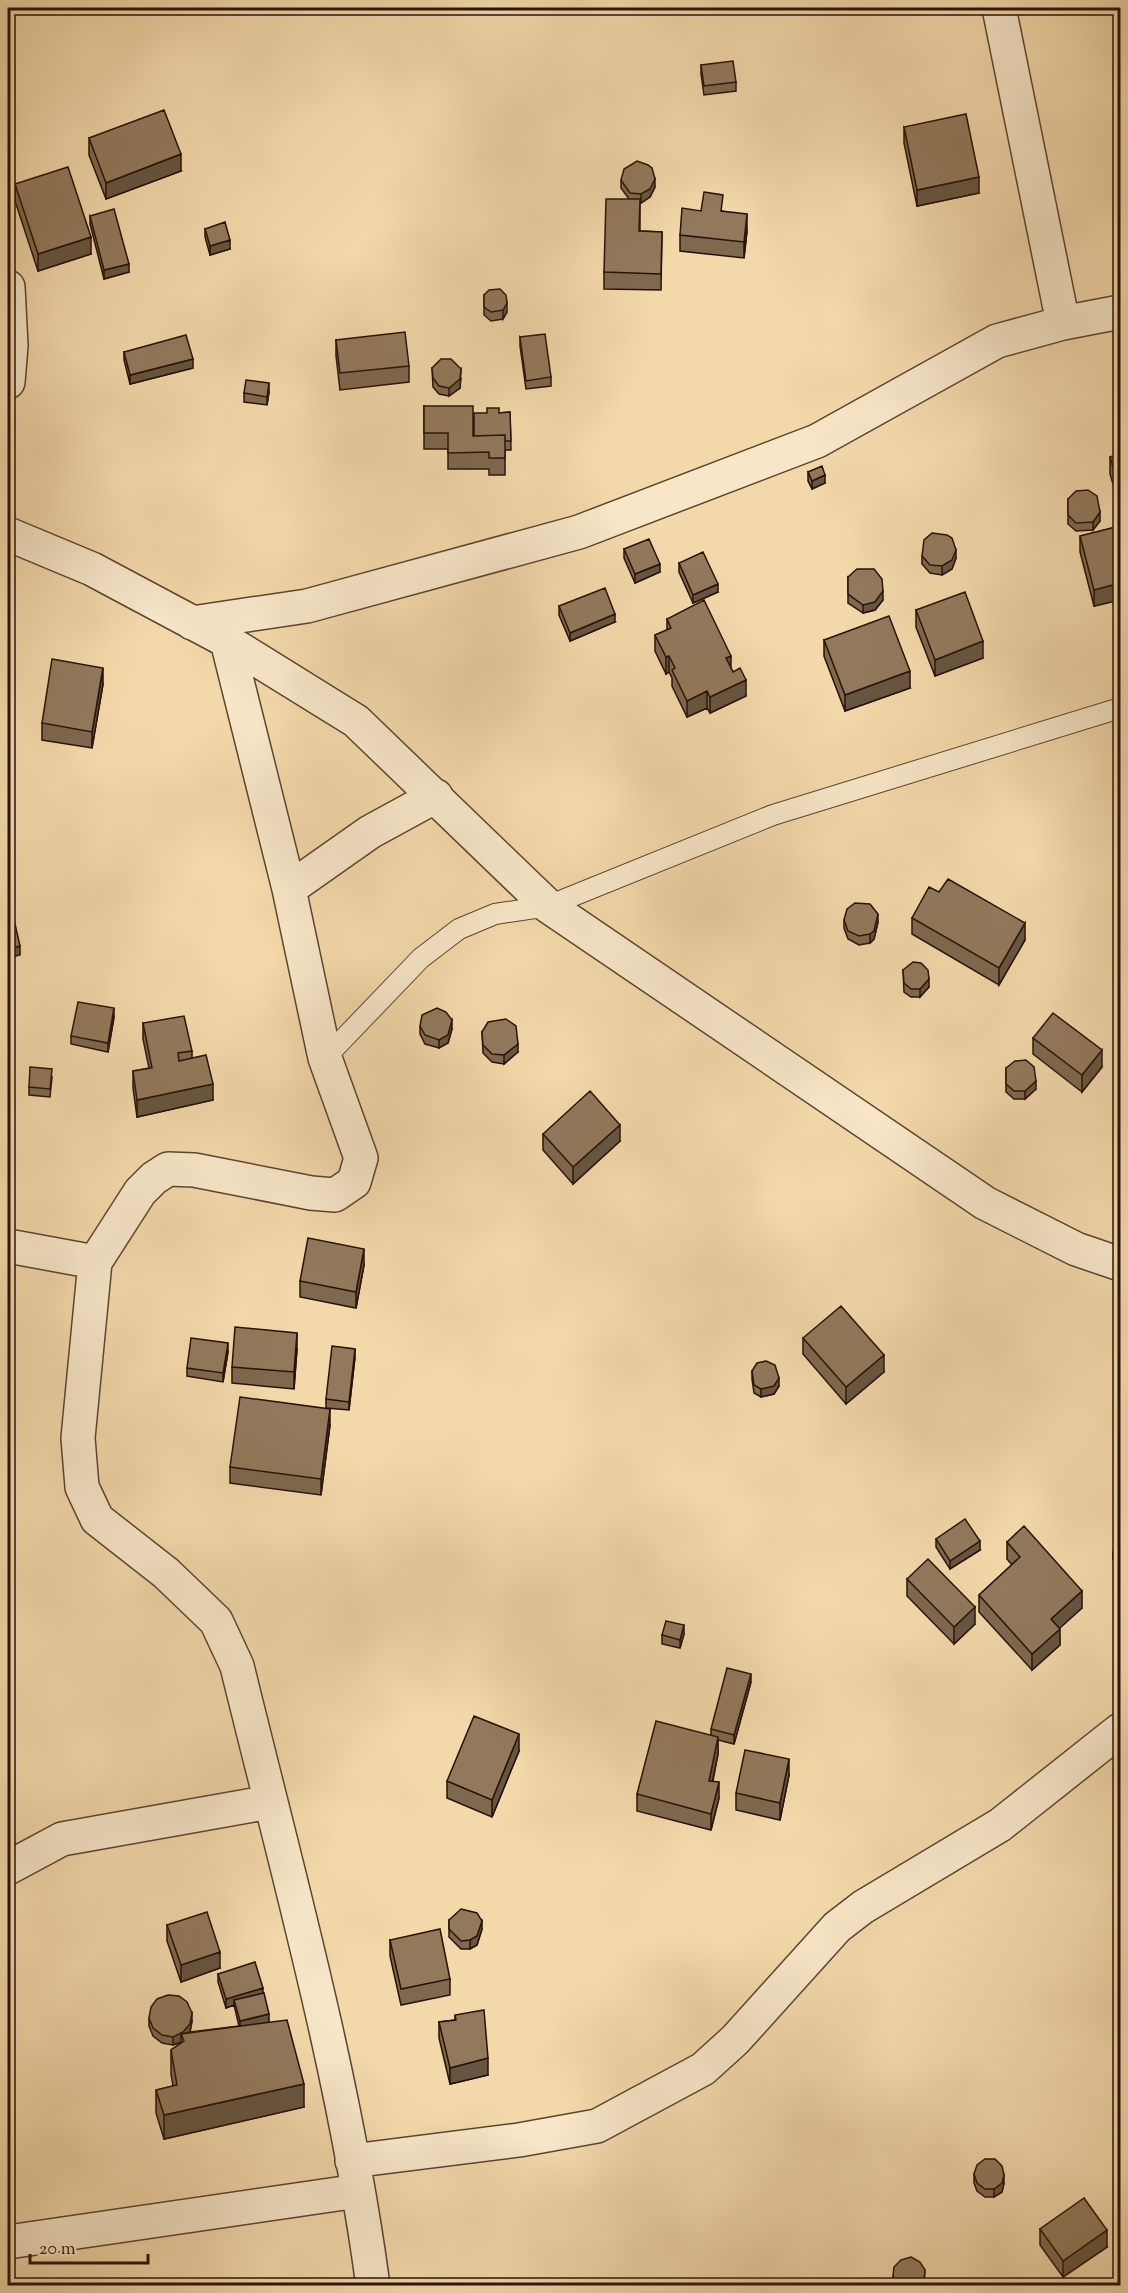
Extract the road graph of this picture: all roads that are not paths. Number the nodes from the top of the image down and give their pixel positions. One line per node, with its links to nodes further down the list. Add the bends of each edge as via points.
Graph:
1 (999, 8): 4 (street)
2 (8, 287): 5 (street)
3 (1120, 312): 4 (street)
4 (1063, 323): 7 (street, via 997,341 817,441 579,532 307,606)
5 (8, 382)
6 (8, 534): 7 (street, via 92,569)
7 (192, 623): 8 (street)
8 (227, 641): 10 (street, via 356,721); 11 (street)
9 (1120, 708): 12 (lane, via 773,815)
10 (436, 796): 11 (street, via 370,832); 12 (street)
11 (289, 889): 13 (street)
12 (548, 906): 13 (lane, via 495,914 459,929 421,958); 16 (street, via 985,1203 1076,1249)
13 (325, 1058): 15 (street, via 362,1158 354,1182 335,1196 194,1170 168,1169 140,1192)
14 (8, 1246): 15 (street)
15 (95, 1262): 18 (street, via 78,1438 82,1487 96,1519 165,1572 216,1621 237,1666)
16 (1120, 1264)
17 (1120, 1730): 20 (street, via 1000,1825 863,1907 837,1927 735,2040 703,2069 597,2126)
18 (270, 1802): 19 (street, via 62,1839); 20 (street, via 322,2010)
19 (8, 1868)
20 (355, 2176): 21 (street); 22 (street)
21 (8, 2242)
22 (373, 2286)

